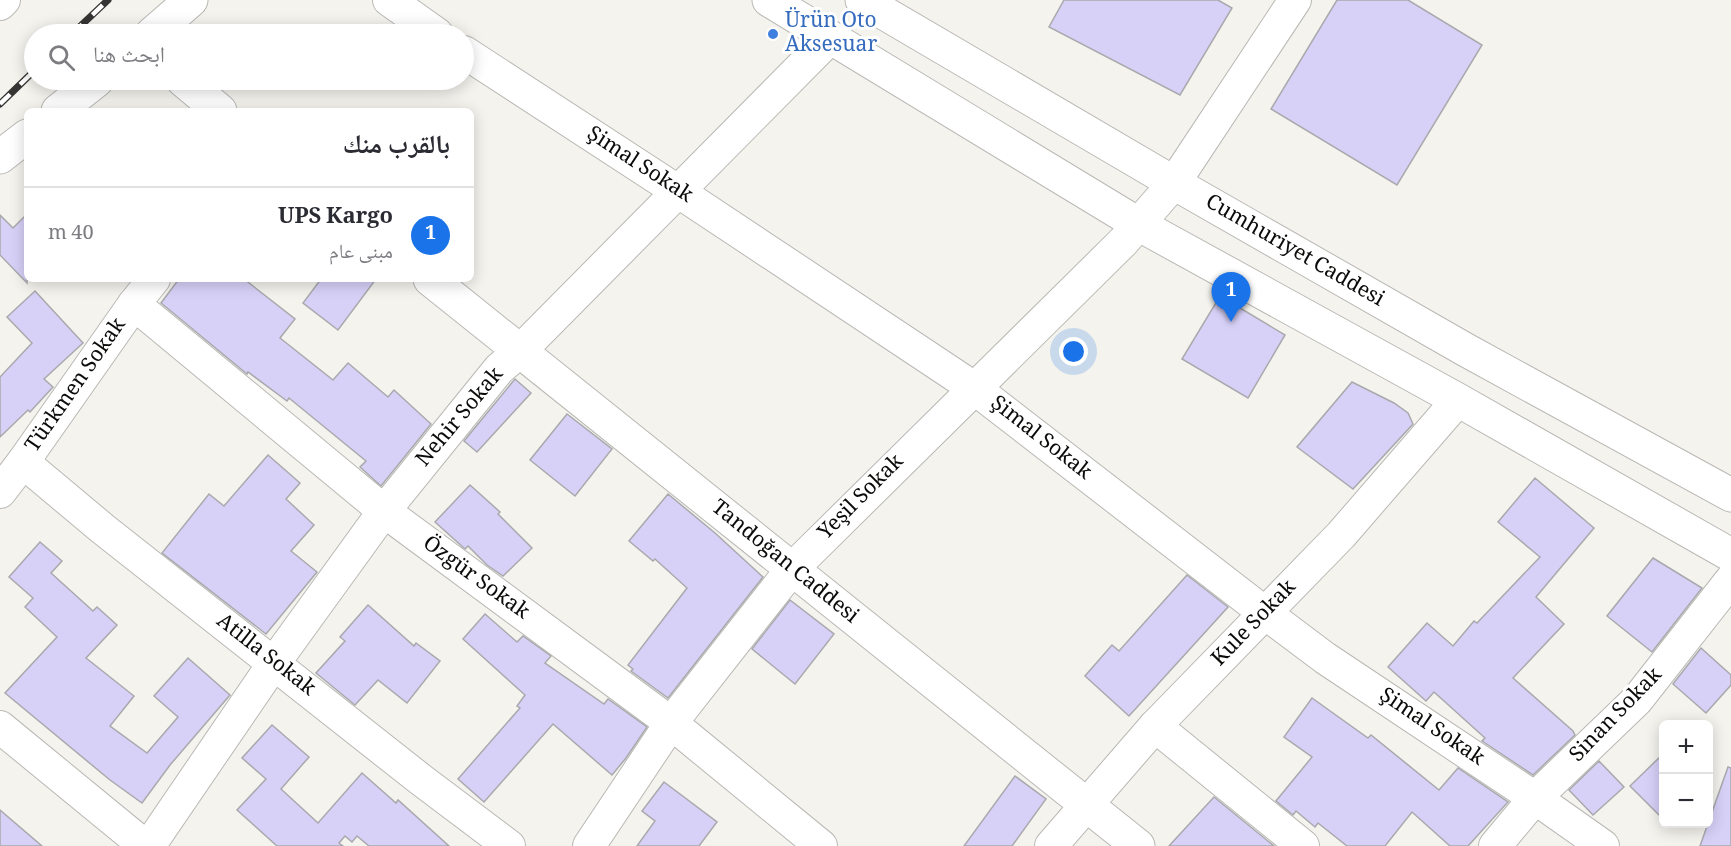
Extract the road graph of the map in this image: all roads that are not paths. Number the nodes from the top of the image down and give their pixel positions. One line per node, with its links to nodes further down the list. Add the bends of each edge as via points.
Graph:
1 (4, 0): 7 (street)
2 (192, 0): 8 (main road)
3 (389, 0): 9 (street)
4 (769, 0): 10 (main road)
5 (862, 0): 18 (main road, Cumhuriyet Caddesi)
6 (1295, 0): 18 (street, Yeşil Sokak)
7 (0, 4)
8 (164, 24)
9 (423, 24)
10 (830, 38): 19 (street, Nehir Sokak); 20 (main road)
11 (474, 59): 19 (street, Şimal Sokak)
12 (84, 90): 14 (main road)
13 (195, 90): 15 (main road)
14 (62, 108)
15 (216, 108)
16 (24, 138): 17 (main road)
17 (0, 157)
18 (1174, 183): 20 (street, Yeşil Sokak); 29 (main road, Cumhuriyet Caddesi, via 1466,351)
19 (679, 192): 24 (street, Nehir Sokak); 25 (street, Şimal Sokak)
20 (1138, 224): 25 (street, Yeşil Sokak); 26 (main road)
21 (152, 282): 23 (street, Türkmen Sokak)
22 (434, 282): 24 (main road, Tandoğan Caddesi)
23 (134, 304): 27 (street, Türkmen Sokak); 30 (street, Özgür Sokak)
24 (520, 351): 30 (street, Nehir Sokak, via 499,369); 32 (main road, Tandoğan Caddesi)
25 (974, 388): 32 (street, Yeşil Sokak); 34 (street, Şimal Sokak)
26 (1458, 400): 31 (main road); 34 (street, Kule Sokak, via 1341,535)
27 (23, 462): 28 (street, Türkmen Sokak); 35 (street, Atilla Sokak)
28 (0, 492)
29 (1731, 495)
30 (384, 511): 35 (street, Nehir Sokak); 36 (street, Özgür Sokak)
31 (1731, 555)
32 (792, 569): 36 (street, Yeşil Sokak); 40 (main road, Tandoğan Caddesi)
33 (1731, 580): 39 (street, Sinan Sokak, via 1637,700)
34 (1265, 614): 37 (street, Kule Sokak); 39 (street, Şimal Sokak)
35 (274, 663): 41 (street, Nehir Sokak); 42 (street, Atilla Sokak)
36 (671, 723): 43 (street, Yeşil Sokak); 44 (street, Özgür Sokak)
37 (1155, 726): 40 (street, Kule Sokak); 47 (street)
38 (0, 727): 41 (street)
39 (1535, 798): 48 (street, Sinan Sokak); 49 (street, Şimal Sokak)
40 (1085, 806): 45 (street, Kule Sokak); 46 (main road, Tandoğan Caddesi)
41 (147, 846)
42 (509, 846)
43 (589, 846)
44 (821, 846)
45 (1050, 846)
46 (1138, 846)
47 (1303, 846)
48 (1495, 846)
49 (1603, 846)

